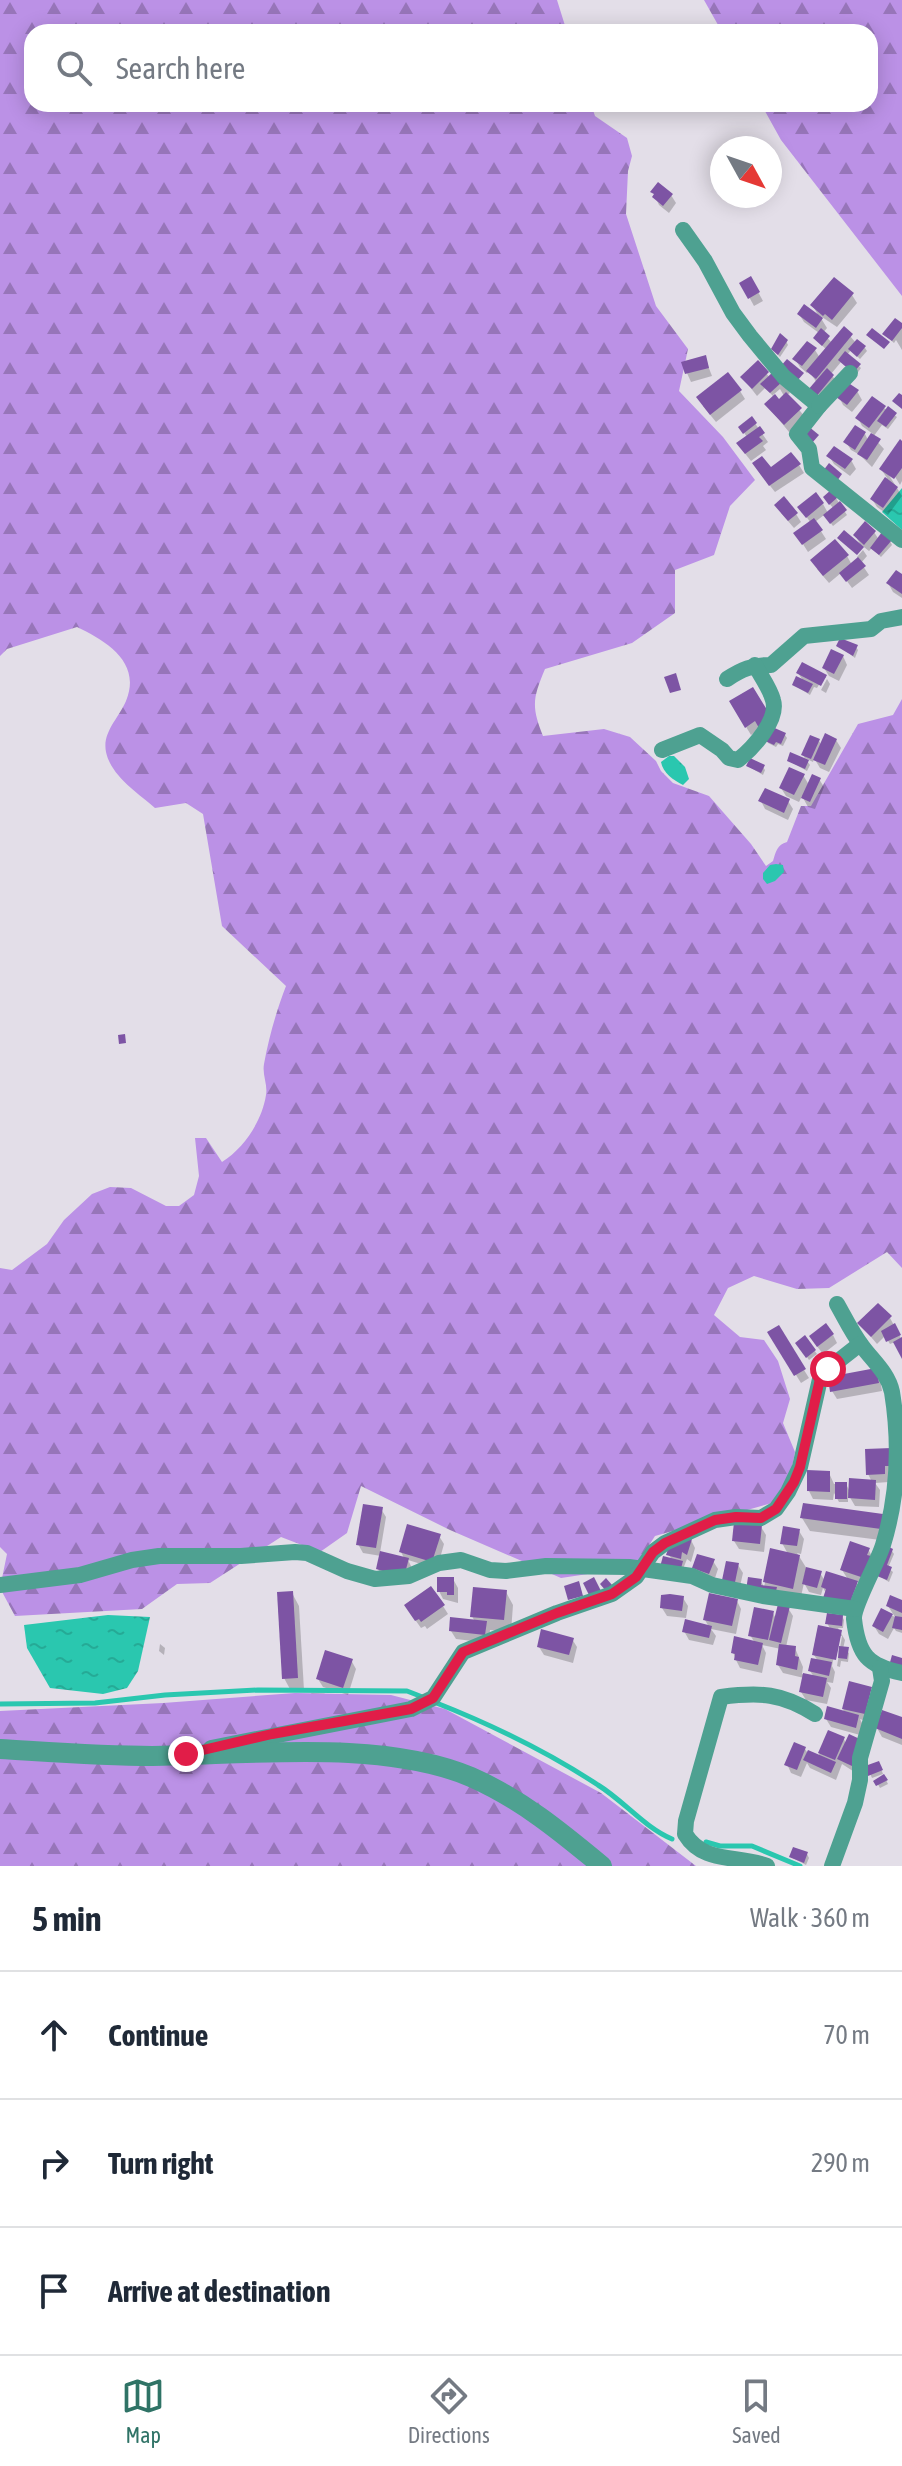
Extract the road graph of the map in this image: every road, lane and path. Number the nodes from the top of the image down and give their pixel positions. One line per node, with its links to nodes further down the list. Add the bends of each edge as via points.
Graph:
1 (683, 230): 3 (street, via 750,336 784,377)
2 (850, 373): 3 (street)
3 (819, 406): 4 (street, via 797,434 809,449 812,468)
4 (902, 540)
5 (902, 617): 6 (street, via 871,629 804,636 771,665)
6 (755, 665): 7 (street); 8 (street, via 774,701 773,712 745,754 738,760 729,758 700,735)
7 (727, 679)
8 (662, 750)
9 (837, 1304): 10 (street)
10 (860, 1344): 11 (street, via 820,1379 800,1467 776,1509 761,1518 715,1520 665,1543); 13 (street, via 891,1387 897,1460 883,1546)
11 (642, 1569): 12 (street, via 546,1566 506,1571 461,1560 409,1576 375,1579 295,1552 159,1556 80,1575); 13 (street, via 692,1576 763,1596); 18 (street, via 612,1594 463,1652 433,1698 411,1709)
12 (0, 1585)
13 (855, 1609): 14 (street, via 864,1651)
14 (880, 1668): 15 (street); 21 (street, via 882,1681 860,1758 855,1803)
15 (902, 1673)
16 (815, 1714): 20 (street, via 774,1695 721,1697 685,1834 707,1854)
17 (0, 1749): 18 (street)
18 (186, 1754): 19 (street, via 356,1754 435,1766 469,1776 521,1803)
19 (602, 1866)
20 (767, 1866)
21 (832, 1866)

